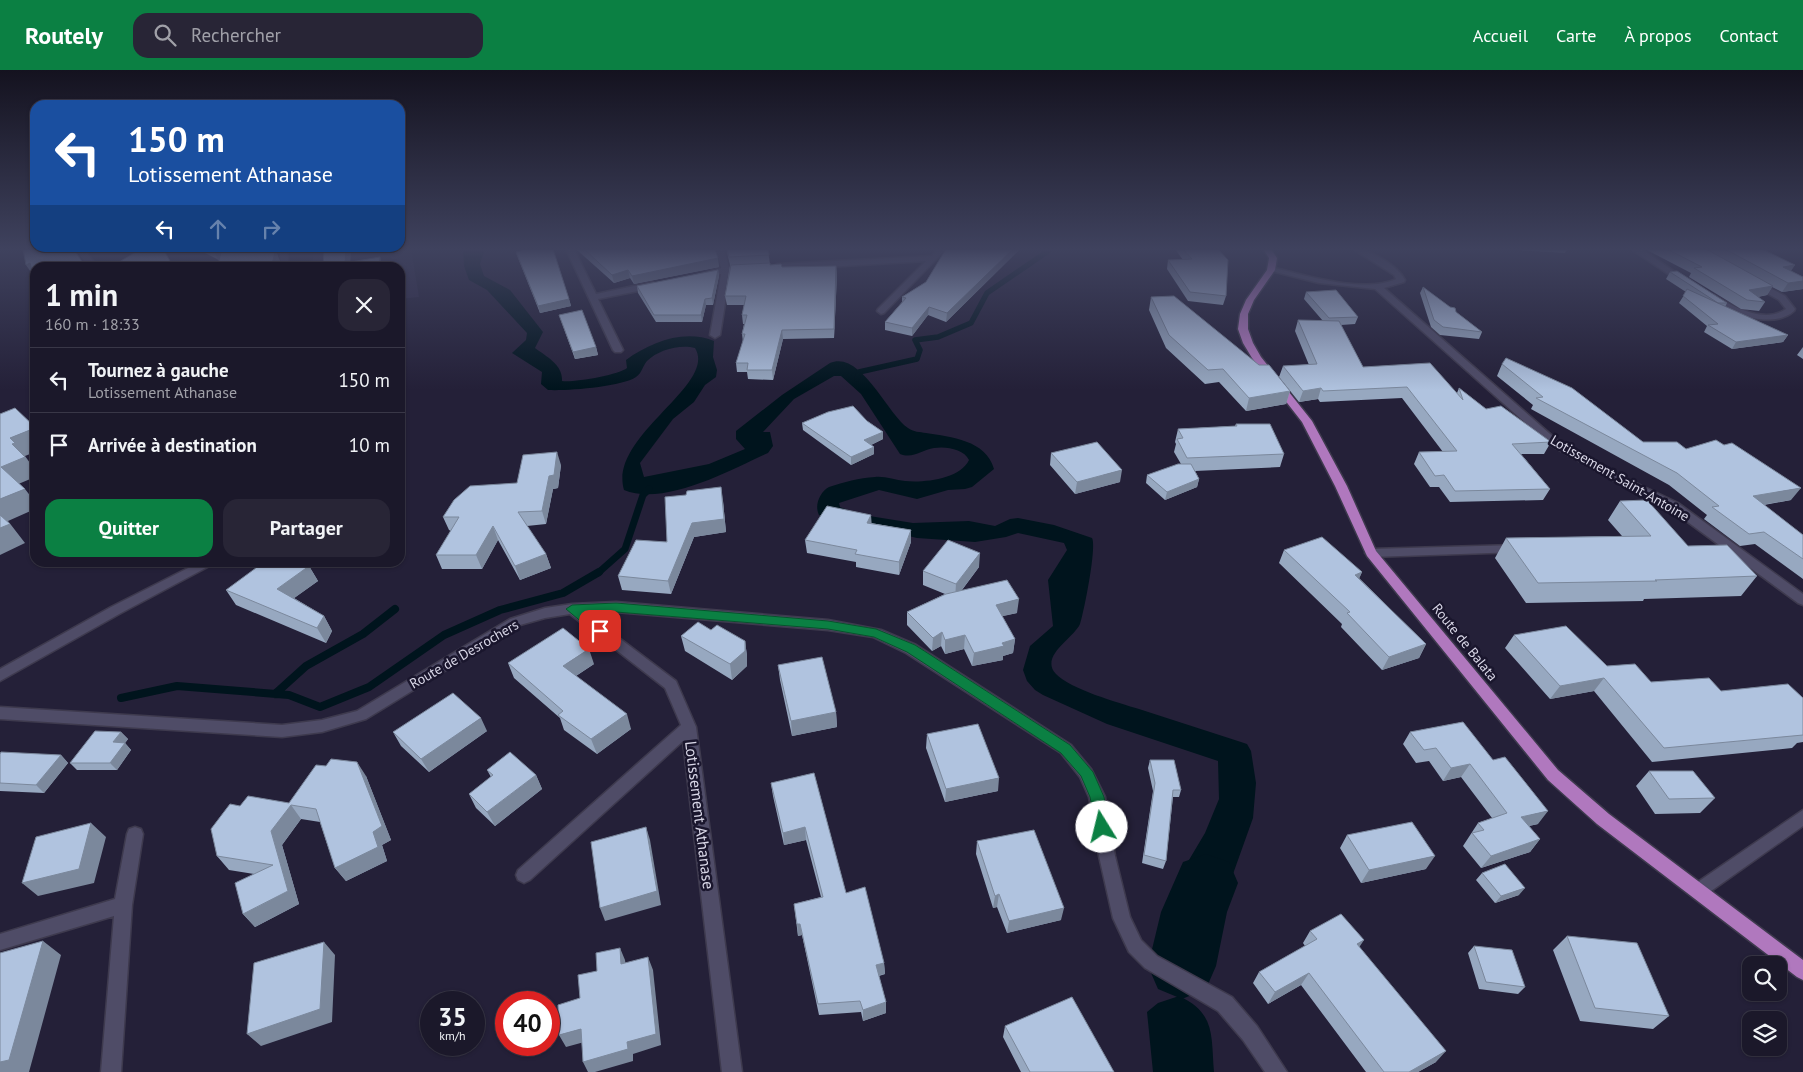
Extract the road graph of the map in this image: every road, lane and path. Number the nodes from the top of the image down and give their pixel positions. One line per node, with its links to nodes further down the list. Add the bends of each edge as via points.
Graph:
1 (600, 296): 8 (street)
2 (722, 296): 10 (street)
3 (896, 296): 9 (street)
4 (1253, 296): 13 (main road, Route de Balata, via 1244,314 1243,329 1248,343 1307,421)
5 (1387, 296): 15 (street, Lotissement Saint-Antoine, via 1554,443 1674,506)
6 (1709, 296): 7 (street, via 1736,313 1761,318 1786,314 1791,309)
7 (1778, 296)
8 (594, 297): 11 (street)
9 (881, 311)
10 (716, 335)
11 (618, 350)
12 (1527, 549): 13 (street)
13 (1371, 553): 23 (main road, Route de Balata, via 1553,776)
14 (203, 567): 17 (street, via 116,610)
15 (1803, 600)
16 (572, 609): 18 (street, Route de Desrochers, via 545,612 515,622 361,715 322,726 282,731); 19 (street, Lotissement Athanase, via 671,685); 29 (street, Route de Desrochers, via 616,607 828,625 876,633 911,648 1026,722 1066,749 1086,772 1097,797 1122,918 1135,946 1151,962 1224,1004 1250,1033)
17 (0, 676)
18 (0, 713)
19 (689, 727): 22 (street); 28 (street, Lotissement Athanase)
20 (1803, 817): 23 (street)
21 (135, 834): 24 (street)
22 (524, 874)
23 (1698, 891): 26 (main road, Route de Balata)
24 (123, 905): 25 (street); 27 (street)
25 (0, 942)
26 (1803, 971)
27 (111, 1072)
28 (732, 1072)
29 (1277, 1072)

